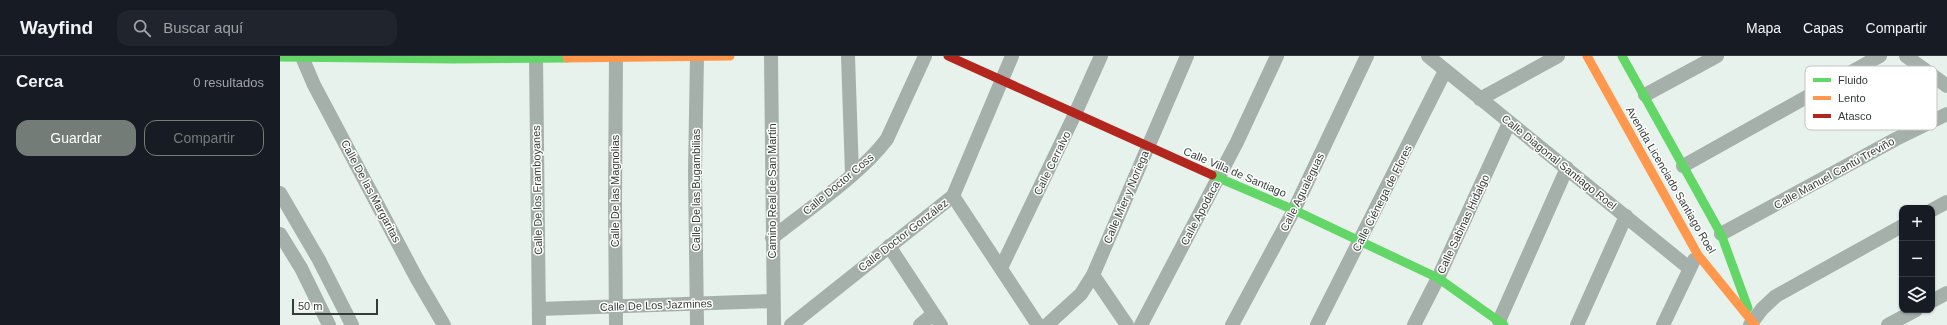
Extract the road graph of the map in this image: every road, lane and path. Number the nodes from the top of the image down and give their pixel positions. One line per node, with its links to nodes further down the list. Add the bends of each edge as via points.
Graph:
1 (697, 56): 2 (street); 23 (street); 64 (street, Calle De las Bugambilias)
2 (730, 56)
3 (771, 56): 53 (street, Camino Real de San Martin)
4 (848, 56): 42 (street)
5 (925, 56): 42 (street, Calle Doctor Coss, via 887,138 879,150)
6 (948, 56): 29 (street, Calle Villa de Santiago)
7 (1012, 56): 29 (street, Calle Doctor González)
8 (1101, 56): 34 (street, Calle Cerralvo)
9 (1187, 56): 39 (street, Calle Mier y Noriega)
10 (1277, 56): 43 (street, Calle Apodaca)
11 (1367, 56): 48 (street, Calle Agualeguas)
12 (1428, 56): 27 (street, Calle Diagonal Santiago Roel)
13 (1558, 56): 33 (street)
14 (1587, 56): 56 (street, Avenida Licenciado Santiago Roel)
15 (1622, 56): 31 (street, Avenida Licenciado Santiago Roel)
16 (1717, 56): 31 (street)
17 (1880, 56): 25 (street)
18 (1906, 56): 26 (street)
19 (280, 57): 20 (street)
20 (302, 57): 21 (street); 73 (street, Calle De las Margaritas, via 314,85)
21 (376, 57): 24 (street)
22 (536, 57): 23 (street); 24 (street); 66 (street, Calle De los Framboyanes)
23 (616, 57): 65 (street, Calle De las Magnolias)
24 (454, 58)
25 (1862, 66)
26 (1920, 66)
27 (1445, 71): 33 (street, Calle Diagonal Santiago Roel); 54 (street, Calle Ciénega de Flores)
28 (1937, 79): 30 (street)
29 (1003, 81): 34 (street, Calle Villa de Santiago); 45 (street, Calle Doctor González)
30 (1947, 86)
31 (1644, 95): 40 (street, Avenida Licenciado Santiago Roel)
32 (1805, 98): 40 (street)
33 (1480, 99): 37 (street, Calle Diagonal Santiago Roel)
34 (1075, 114): 39 (street, Calle Villa de Santiago); 57 (street, Calle Cerralvo)
35 (1947, 114): 36 (street, Calle Manuel Cantú Treviño)
36 (1937, 119)
37 (1509, 123): 41 (street, Calle Diagonal Santiago Roel); 60 (street, Calle Sabinas Hidalgo)
38 (1914, 130): 52 (street, Calle Manuel Cantú Treviño)
39 (1148, 146): 43 (street, Calle Villa de Santiago); 59 (street, Calle Mier y Noriega)
40 (1684, 166): 52 (street, Avenida Licenciado Santiago Roel)
41 (1567, 168): 49 (street, Calle Diagonal Santiago Roel); 69 (street)
42 (852, 174): 53 (street, Calle Doctor Coss)
43 (1218, 178): 48 (street, Calle Villa de Santiago); 83 (street, Calle Apodaca)
44 (280, 193): 72 (street, via 319,260)
45 (953, 196): 55 (street, Calle Doctor González); 57 (street)
46 (1947, 202): 47 (street)
47 (1935, 208)
48 (1294, 210): 54 (street, Calle Villa de Santiago); 84 (street, Calle Agualeguas)
49 (1626, 216): 58 (street, Calle Diagonal Santiago Roel); 87 (street)
50 (1899, 228): 70 (street, via 1776,296 1762,309)
51 (280, 234): 71 (street, via 301,268)
52 (1721, 234): 70 (street, Avenida Licenciado Santiago Roel)
53 (772, 238): 63 (street, Camino Real de San Martin)
54 (1360, 242): 60 (street, Calle Villa de Santiago); 85 (street, Calle Ciénega de Flores)
55 (888, 246): 68 (street); 78 (street, Calle Doctor González)
56 (1698, 255): 58 (street); 70 (street, Avenida Licenciado Santiago Roel)
57 (1001, 268): 80 (street)
58 (1689, 268): 88 (street)
59 (1093, 275): 81 (street, Calle Mier y Noriega, via 1081,294); 82 (street)
60 (1438, 278): 69 (street, Calle Villa de Santiago); 86 (street, Calle Sabinas Hidalgo)
61 (1947, 293): 62 (street)
62 (1935, 299)
63 (773, 301): 64 (street, Calle De Los Jazmines); 77 (street, Camino Real de San Martin)
64 (697, 305): 65 (street, Calle De Los Jazmines); 76 (street, Calle De las Bugambilias)
65 (615, 307): 66 (street, Calle De Los Jazmines); 75 (street, Calle De las Magnolias)
66 (538, 309): 74 (street, Calle De los Framboyanes)
67 (1910, 313): 89 (street)
68 (937, 319): 79 (street)
69 (1502, 323)
70 (1753, 324)
71 (329, 325)
72 (352, 325)
73 (444, 325)
74 (539, 325)
75 (616, 325)
76 (697, 325)
77 (774, 325)
78 (791, 325)
79 (920, 325)
80 (1038, 325)
81 (1047, 325)
82 (1127, 325)
83 (1141, 325)
84 (1232, 325)
85 (1317, 325)
86 (1414, 325)
87 (1577, 325)
88 (1663, 325)
89 (1888, 325)

